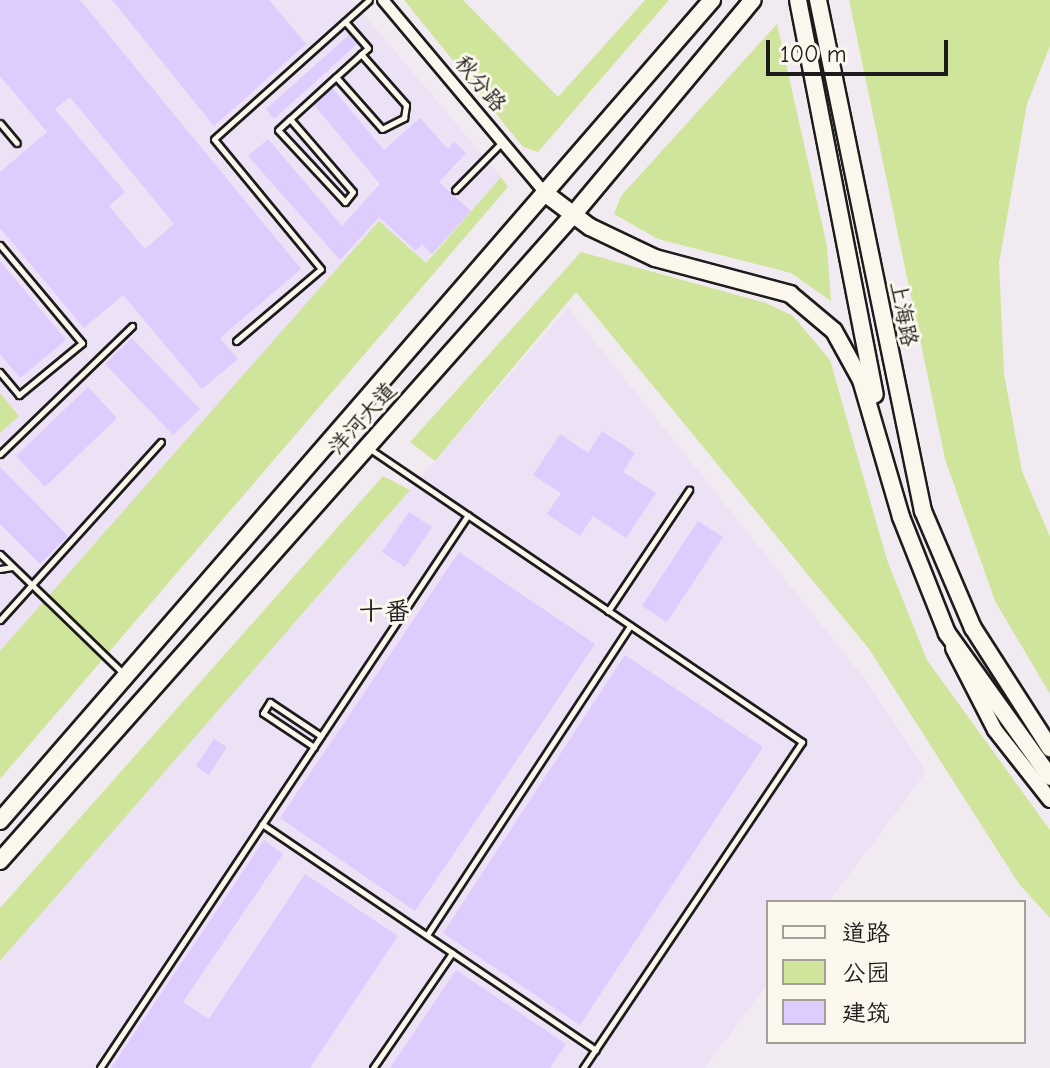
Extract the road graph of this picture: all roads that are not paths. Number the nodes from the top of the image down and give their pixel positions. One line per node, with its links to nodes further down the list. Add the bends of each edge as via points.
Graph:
1 (369, 0): 7 (lane)
2 (383, 0): 12 (street, 秋分路)
3 (712, 0): 15 (main road, 洋河大道)
4 (753, 0): 16 (main road, 洋河大道)
5 (798, 0): 26 (main road, 上海路)
6 (818, 0): 34 (main road, 上海路, via 906,443 923,511)
7 (345, 22): 8 (lane, via 368,48); 19 (lane, via 214,139 321,269)
8 (361, 54): 9 (lane); 9 (lane, via 406,105 404,118 382,129)
9 (336, 77): 10 (lane)
10 (290, 119): 10 (lane, via 278,130 345,202 353,192)
11 (0, 123): 13 (lane)
12 (502, 142): 14 (lane); 15 (street, 秋分路)
13 (17, 143)
14 (455, 190)
15 (546, 194): 16 (main road, 上海路); 36 (main road, 洋河大道)
16 (573, 215): 22 (main road, 洋河大道); 26 (main road, 上海路, via 655,258 742,276 812,308 861,380)
17 (0, 245): 20 (lane, via 82,343 19,395)
18 (132, 326): 23 (lane)
19 (236, 341)
20 (0, 372)
21 (161, 442): 30 (lane)
22 (367, 447): 25 (lane); 45 (main road, 洋河大道)
23 (0, 454)
24 (689, 490): 31 (lane)
25 (468, 515): 31 (lane); 38 (lane)
26 (901, 517): 35 (main road, 上海路)
27 (0, 554): 28 (lane)
28 (13, 567): 29 (lane); 30 (lane)
29 (0, 569)
30 (32, 585): 32 (lane); 36 (lane)
31 (608, 611): 33 (lane)
32 (0, 620)
33 (630, 626): 46 (lane); 48 (lane, via 802,742)
34 (973, 628): 37 (main road, 上海路); 40 (main road, 上海路)
35 (947, 633): 41 (main road, 上海路); 42 (main road, 上海路, via 995,730)
36 (129, 679): 43 (main road, 洋河大道)
37 (1050, 736)
38 (321, 737): 39 (lane); 39 (lane, via 270,702 263,713)
39 (314, 747): 44 (lane)
40 (1050, 748)
41 (1050, 777)
42 (1050, 800)
43 (0, 821)
44 (262, 824): 46 (lane); 49 (lane)
45 (0, 861)
46 (427, 935): 47 (lane)
47 (452, 953): 48 (lane); 50 (lane)
48 (596, 1050): 51 (lane)
49 (100, 1068)
50 (373, 1068)
51 (583, 1068)

